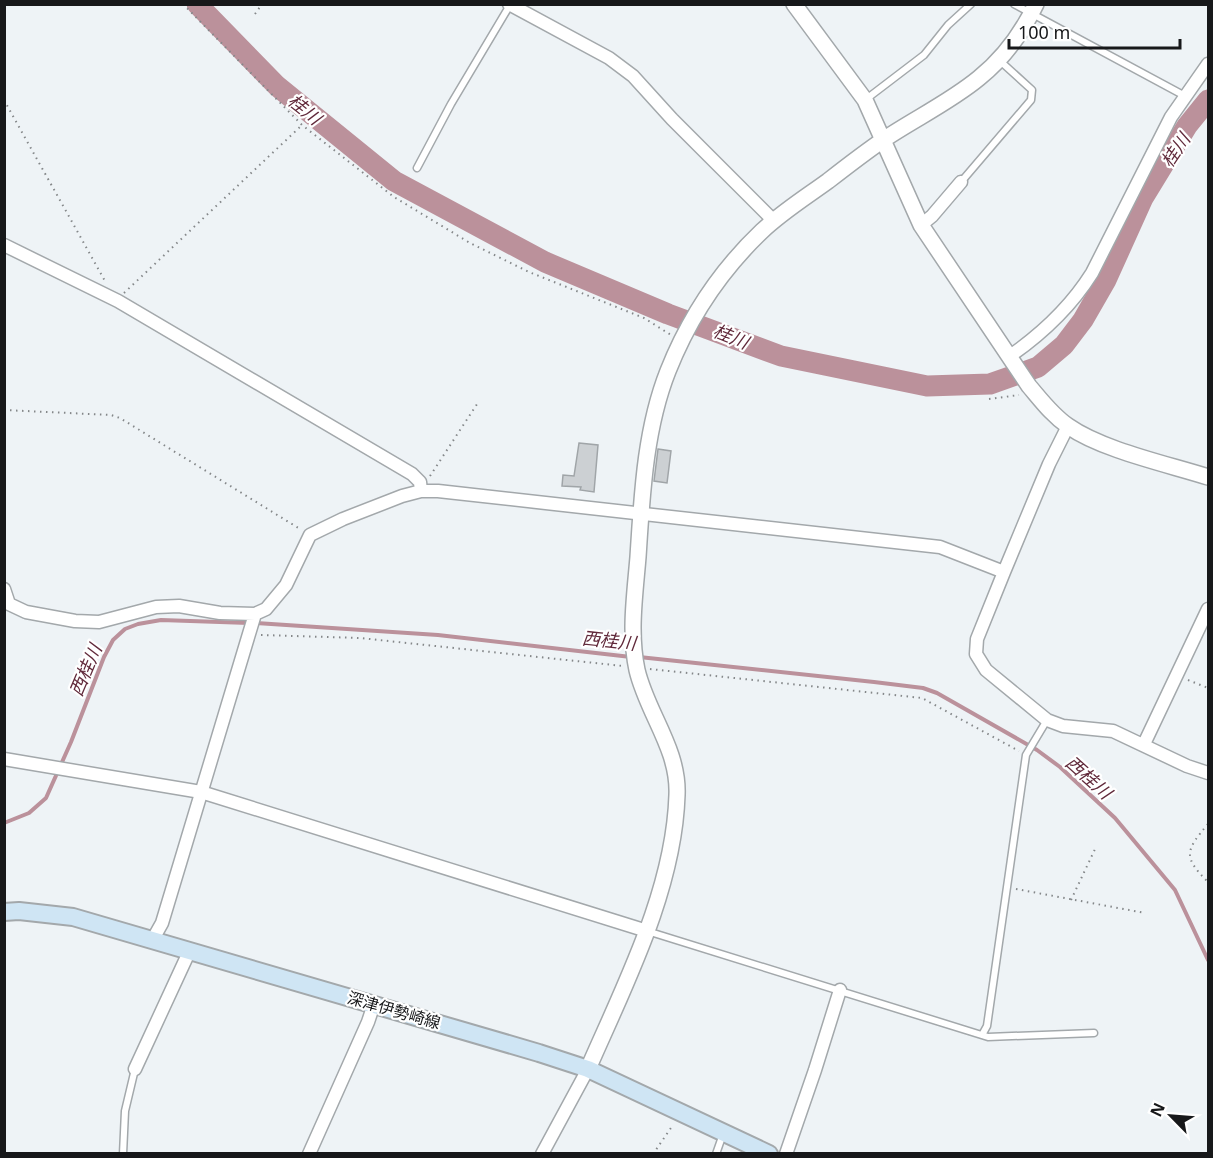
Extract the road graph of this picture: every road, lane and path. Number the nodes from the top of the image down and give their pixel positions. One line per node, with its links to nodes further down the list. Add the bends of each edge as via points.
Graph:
1 (183, 4): 14 (path)
2 (262, 4): 8 (path)
3 (794, 4): 13 (street)
4 (971, 4): 13 (lane, via 924,55)
5 (1014, 4): 7 (lane)
6 (510, 5): 16 (lane); 18 (street, via 609,58 633,76)
7 (1034, 10): 9 (street); 11 (lane)
8 (255, 14)
9 (999, 60): 15 (street, via 978,79); 17 (lane, via 1033,95)
10 (1209, 64): 11 (street)
11 (1185, 96): 23 (street, via 1080,293)
12 (4, 100): 21 (path)
13 (865, 100): 15 (street)
14 (302, 125): 21 (path); 22 (path, via 394,197 470,243)
15 (882, 141): 18 (street); 19 (street)
16 (417, 168)
17 (962, 182): 19 (street)
18 (774, 221): 22 (street, via 738,257)
19 (921, 225): 23 (street)
20 (4, 245): 21 (street)
21 (114, 299): 30 (street, via 412,474 420,482)
22 (682, 337): 31 (street, via 656,409)
23 (1011, 358): 24 (street)
24 (1031, 387): 25 (path, via 1021,395); 28 (street)
25 (989, 399)
26 (479, 401): 30 (path)
27 (4, 411): 32 (path, via 120,418)
28 (1068, 426): 29 (street, via 1101,443); 33 (street)
29 (1209, 477)
30 (421, 491): 31 (street); 32 (street, via 343,519)
31 (641, 514): 33 (street, via 940,547); 37 (street, via 634,610)
32 (310, 536): 36 (street, via 286,585)
33 (1004, 572): 40 (street, via 977,639 976,654 986,670)
34 (4, 589): 36 (street, via 9,604 26,612 75,621 99,622 179,606 220,613)
35 (1209, 609): 38 (street)
36 (252, 624): 37 (path, via 360,638); 45 (street)
37 (636, 661): 42 (path, via 922,698); 53 (street, via 677,781 668,855)
38 (1177, 675): 39 (path); 41 (street)
39 (1209, 688)
40 (1047, 720): 41 (street, via 1063,726 1113,731); 42 (lane)
41 (1144, 744): 44 (street)
42 (1027, 753): 49 (lane)
43 (4, 759): 45 (street)
44 (1209, 773)
45 (201, 792): 53 (street); 54 (street, via 162,923)
46 (1209, 824): 48 (path, via 1194,844 1190,860)
47 (1096, 847): 50 (path)
48 (1209, 882)
49 (1007, 887): 50 (path); 59 (lane, via 987,1026)
50 (1071, 900): 52 (path)
51 (4, 912): 54 (main road, 深津伊勢崎線, via 73,917)
52 (1145, 913)
53 (647, 931): 56 (lane); 61 (street)
54 (153, 939): 55 (main road, 深津伊勢崎線)
55 (190, 950): 57 (main road, 深津伊勢崎線); 60 (street)
56 (840, 990): 59 (lane); 70 (street)
57 (374, 1004): 61 (main road, 深津伊勢崎線); 65 (street)
58 (1094, 1033): 59 (lane, via 997,1038)
59 (982, 1035)
60 (135, 1069): 64 (lane, via 125,1112)
61 (588, 1069): 62 (main road, 深津伊勢崎線); 66 (street)
62 (681, 1113): 63 (main road, 深津伊勢崎線); 67 (path)
63 (724, 1133): 68 (lane); 69 (main road, 深津伊勢崎線)
64 (123, 1154)
65 (309, 1154)
66 (542, 1154)
67 (653, 1154)
68 (716, 1154)
69 (770, 1154)
70 (786, 1154)

